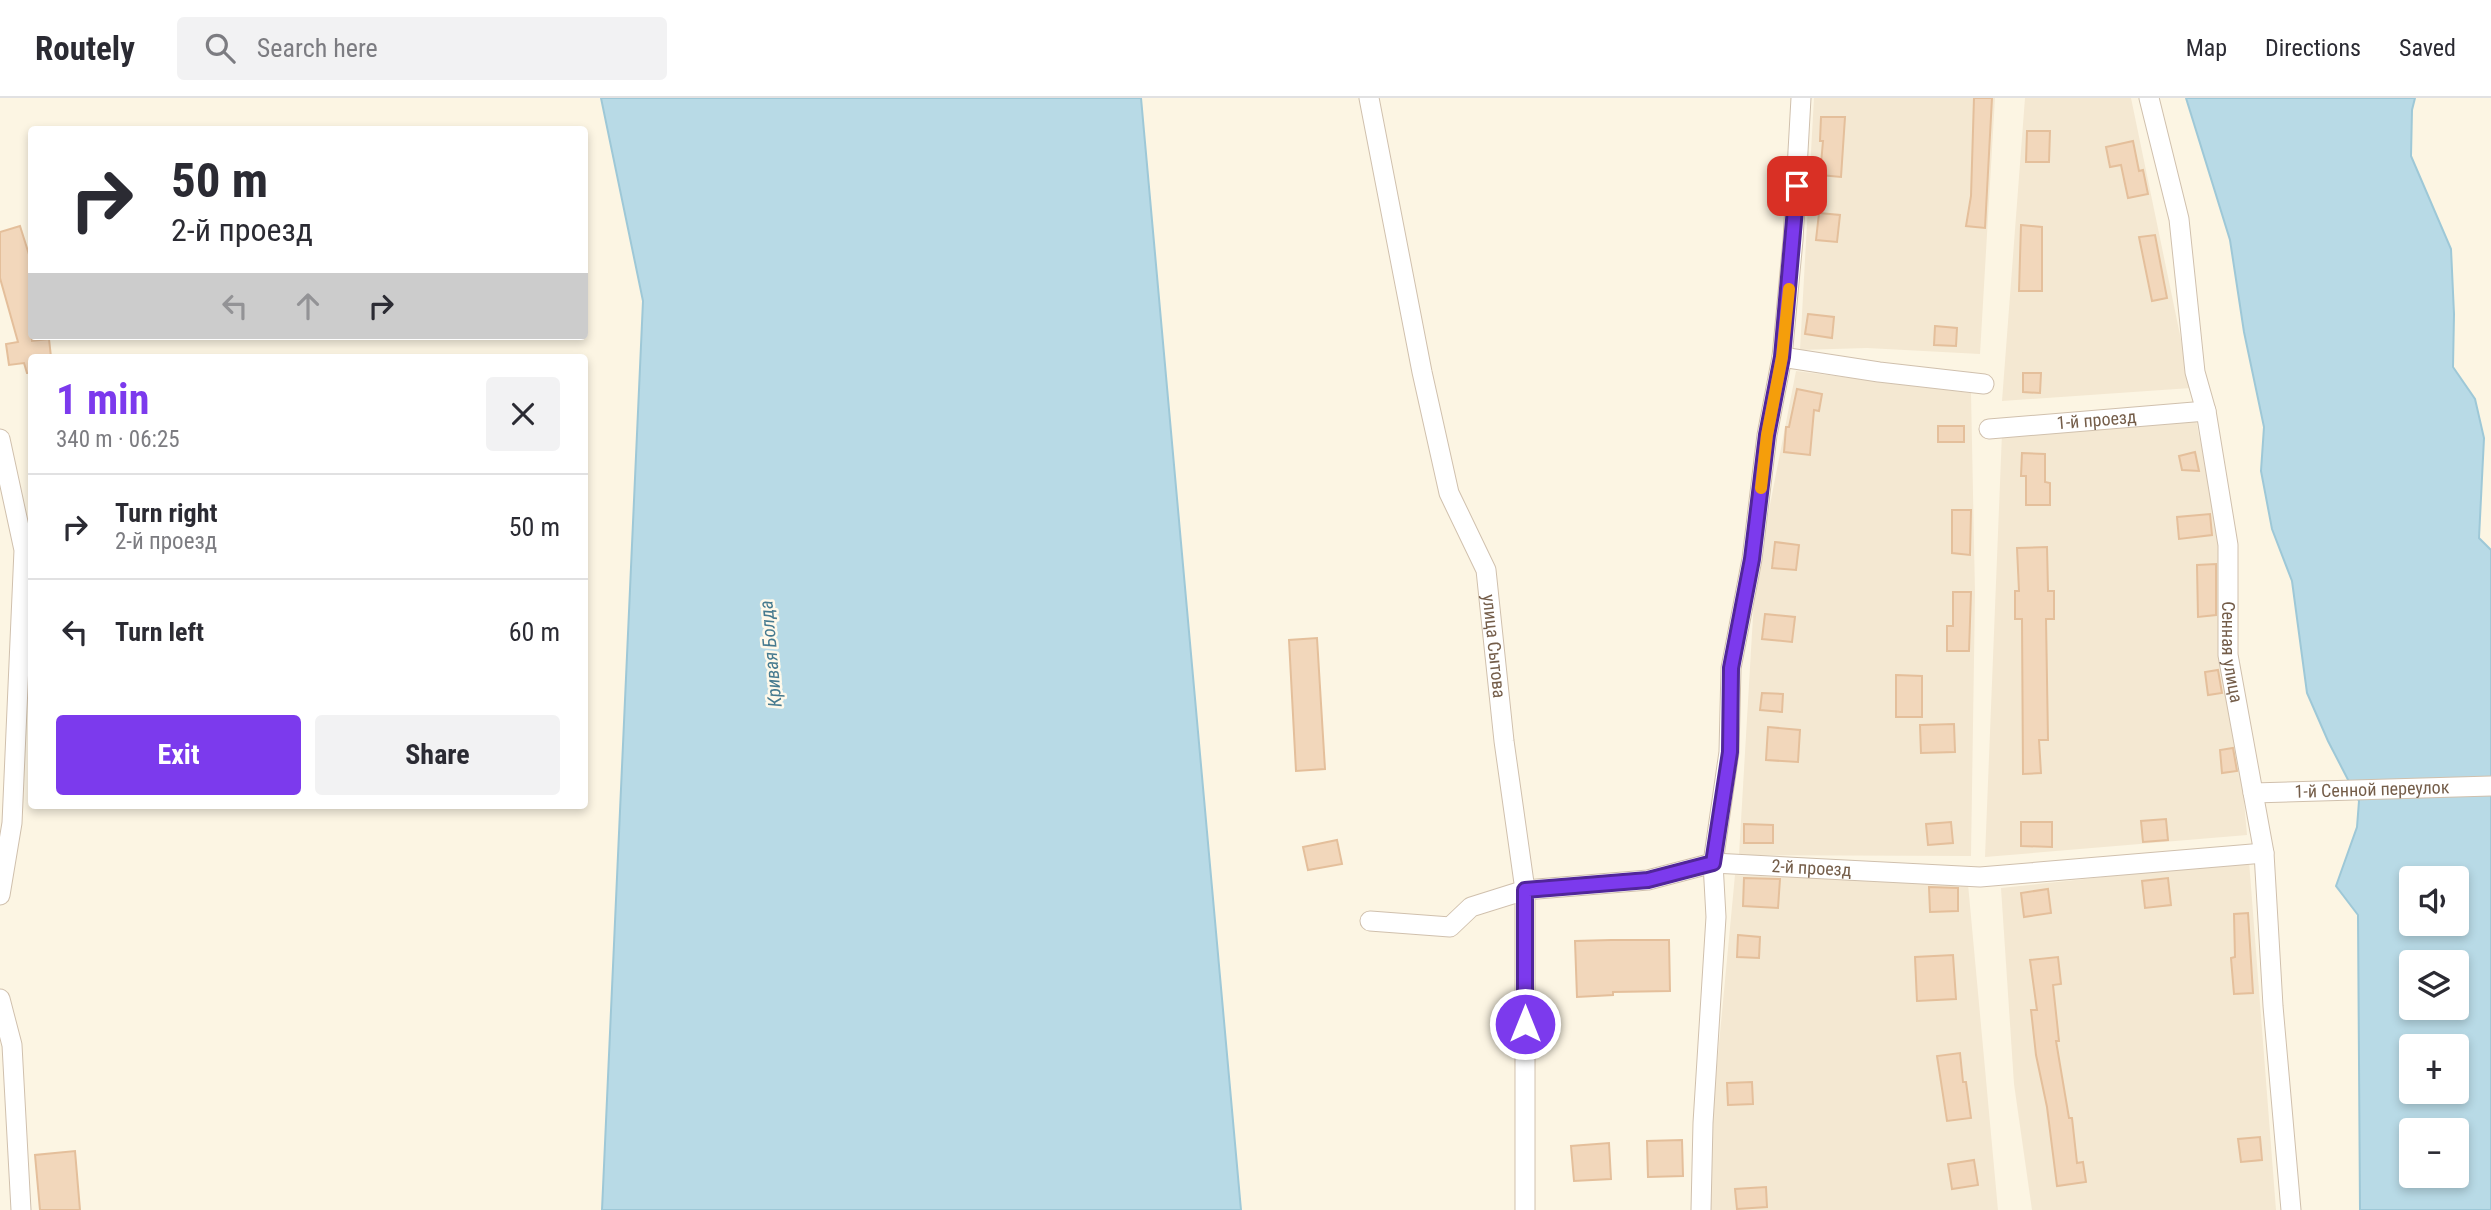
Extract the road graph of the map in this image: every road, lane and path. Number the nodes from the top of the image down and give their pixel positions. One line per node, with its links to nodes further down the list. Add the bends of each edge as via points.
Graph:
1 (1369, 98): 13 (street, улица Сытова, via 1449,493 1486,570)
2 (1801, 98): 4 (street)
3 (2150, 98): 6 (street, Сенная улица, via 2179,219 2194,373)
4 (1782, 357): 5 (street); 12 (street, via 1731,668 1730,752)
5 (1984, 383)
6 (2206, 411): 7 (street, 1-й проезд); 10 (street, Сенная улица, via 2228,545 2228,654)
7 (1989, 429)
8 (0, 439): 14 (street, via 24,550 12,823)
9 (2491, 786): 10 (street, 1-й Сенной переулок)
10 (2252, 793): 11 (street, Сенная улица)
11 (2264, 853): 12 (street, 2-й проезд, via 1980,877); 20 (street, Сенная улица)
12 (1713, 863): 13 (street, 2-й проезд, via 1648,880); 19 (street, via 1716,917)
13 (1525, 890): 15 (street, 2-й проезд, via 1471,907 1450,928); 18 (street, улица Сытова)
14 (0, 895)
15 (1370, 921)
16 (0, 999): 17 (street, via 12,1045)
17 (21, 1210)
18 (1525, 1210)
19 (1701, 1210)
20 (2291, 1210)

